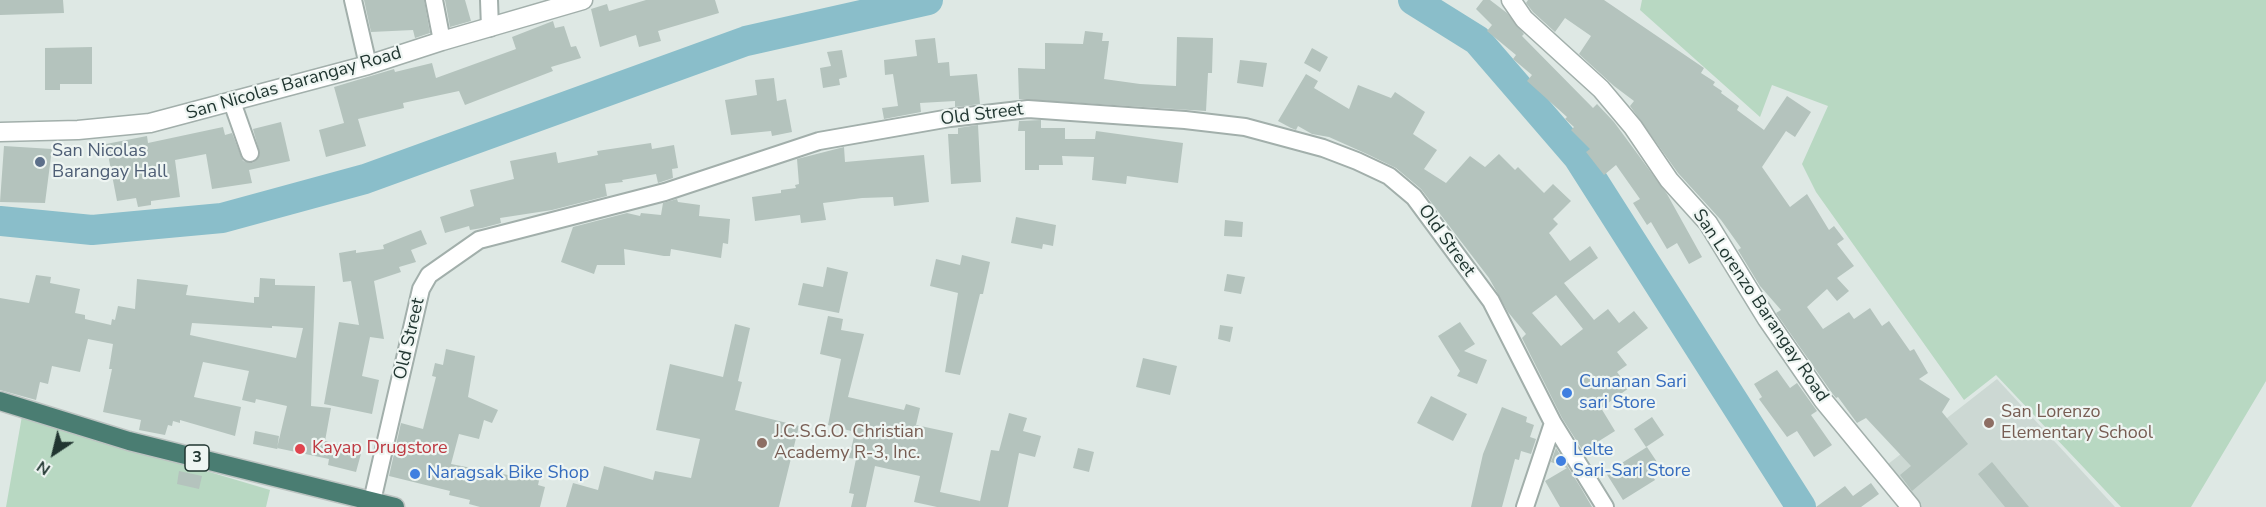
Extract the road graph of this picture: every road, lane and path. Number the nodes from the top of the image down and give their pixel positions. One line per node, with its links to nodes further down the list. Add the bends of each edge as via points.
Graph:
1 (353, 0): 8 (street)
2 (434, 0): 7 (street)
3 (489, 0): 6 (street)
4 (583, 0): 6 (street, San Nicolas Barangay Road)
5 (1511, 0): 18 (street, San Lorenzo Barangay Road, via 1524,19 1634,126 1669,180 1708,223 1817,391)
6 (490, 28): 7 (street, San Nicolas Barangay Road)
7 (441, 41): 8 (street, San Nicolas Barangay Road)
8 (368, 65): 9 (street, San Nicolas Barangay Road)
9 (232, 102): 10 (street, San Nicolas Barangay Road, via 150,123); 11 (street)
10 (0, 132)
11 (250, 153)
12 (0, 401): 14 (highway, 3, via 129,441)
13 (1553, 423): 14 (street, Old Street, via 1491,301 1414,197 1389,176 1323,148 1245,127 1019,110 819,141 665,192 479,240 429,275 421,289); 16 (street); 17 (street, Old Street)
14 (372, 501): 15 (highway, 3)
15 (395, 507)
16 (1525, 507)
17 (1605, 507)
18 (1911, 507)

